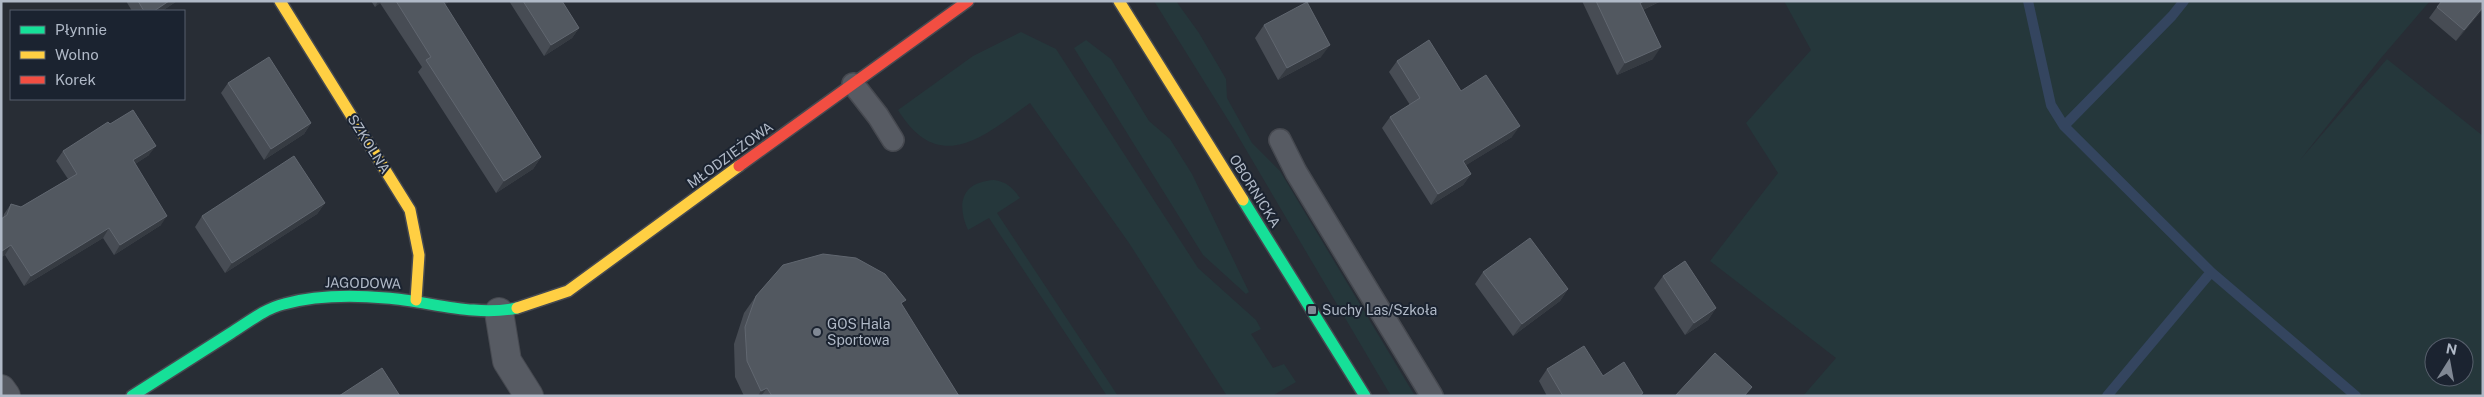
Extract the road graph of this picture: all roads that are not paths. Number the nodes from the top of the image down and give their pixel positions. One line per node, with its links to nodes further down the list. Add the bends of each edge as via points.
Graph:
1 (280, 1): 7 (street, SZKOLNA, via 410,210 418,231 420,256)
2 (968, 1): 4 (street, MŁODZIEŻOWA)
3 (1120, 1): 13 (street, OBORNICKA)
4 (853, 84): 5 (lane); 8 (street, MŁODZIEŻOWA, via 568,291 529,306)
5 (893, 140)
6 (1280, 140): 14 (lane, via 1296,172)
7 (416, 300): 8 (street, JAGODOWA, via 481,312); 11 (street, JAGODOWA, via 347,295 282,304)
8 (499, 312): 12 (street, via 507,361)
9 (1, 388): 10 (street)
10 (6, 396)
11 (132, 396)
12 (530, 396)
13 (1365, 396)
14 (1432, 396)

